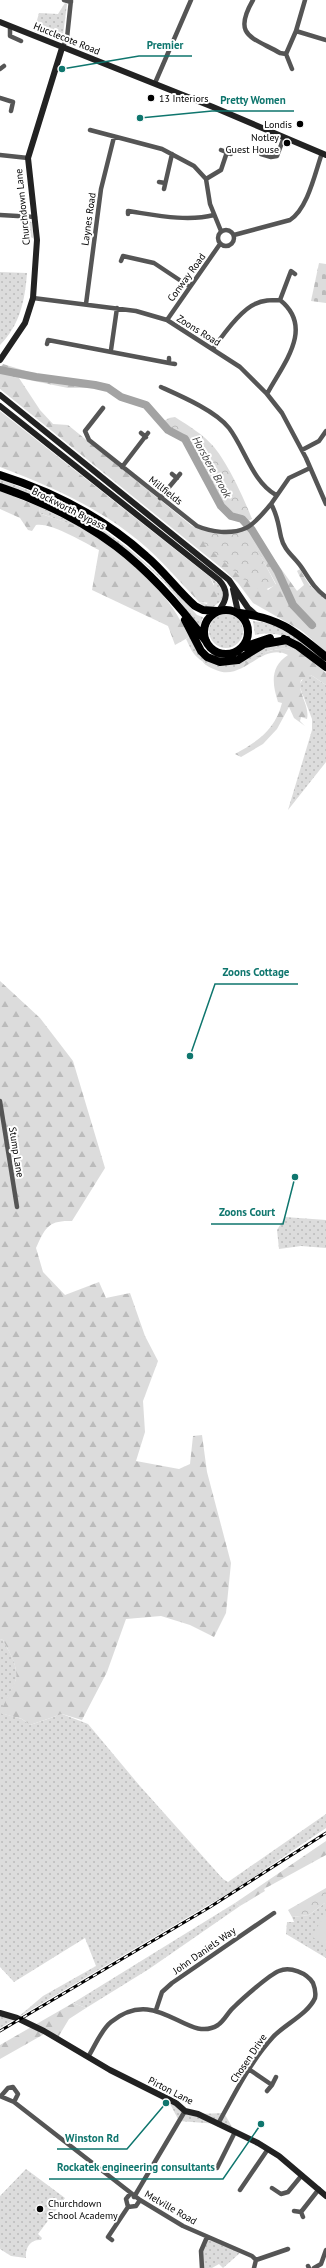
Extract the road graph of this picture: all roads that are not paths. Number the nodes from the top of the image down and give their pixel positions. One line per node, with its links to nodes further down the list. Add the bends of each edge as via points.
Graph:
1 (64, 0): 5 (street)
2 (191, 0): 14 (street)
3 (253, 0): 12 (street, via 246,12 243,25 246,34)
4 (305, 0): 8 (street)
5 (71, 1): 11 (street, via 67,38)
6 (0, 22): 7 (street, Hucclecote Road)
7 (10, 26): 10 (street, via 10,36); 11 (street, Hucclecote Road)
8 (296, 31): 9 (street); 12 (street)
9 (326, 40)
10 (21, 41)
11 (62, 48): 14 (street, Hucclecote Road); 27 (street, Churchdown Lane)
12 (286, 54): 13 (street)
13 (292, 69)
14 (156, 83): 19 (street, Hucclecote Road)
15 (0, 98): 16 (street, via 13,102)
16 (11, 111)
17 (90, 130): 18 (street)
18 (114, 137): 20 (street); 44 (street, Laynes Road, via 100,189)
19 (284, 137): 24 (street, via 277,156); 25 (street, Hucclecote Road)
20 (144, 145): 21 (street); 23 (street)
21 (143, 150)
22 (221, 150): 28 (street, via 229,153 222,170)
23 (172, 154): 28 (street, via 194,166); 30 (street)
24 (261, 154)
25 (324, 154): 37 (street, via 303,207 297,215 290,220)
26 (0, 155): 27 (street)
27 (28, 158): 35 (street, Churchdown Lane, via 28,176)
28 (206, 179): 34 (street)
29 (159, 182): 30 (street)
30 (165, 183): 31 (street)
31 (164, 189)
32 (128, 210): 34 (street, via 179,217 204,218)
33 (0, 215): 35 (street)
34 (214, 215): 36 (street)
35 (35, 217): 42 (street, Churchdown Lane, via 37,253)
36 (221, 232): 37 (street, via 228,230); 38 (street, via 218,238)
37 (234, 235): 38 (street, via 230,246)
38 (220, 244): 41 (street, Conway Road)
39 (121, 262): 41 (street, via 124,254 154,263)
40 (291, 271): 43 (street)
41 (190, 287): 46 (street, Conway Road)
42 (33, 298): 44 (street, Zoons Road); 50 (street, Churchdown Lane, via 25,323)
43 (280, 300): 48 (street, via 253,304); 53 (street, via 294,316 297,331 295,343)
44 (86, 304): 45 (street, Zoons Road)
45 (117, 308): 46 (street, Zoons Road); 49 (street)
46 (167, 320): 48 (street, Zoons Road)
47 (47, 344): 49 (street, via 48,340)
48 (213, 349): 53 (street, Zoons Road, via 240,367)
49 (111, 350): 51 (street)
50 (0, 360)
51 (175, 364)
52 (161, 387): 67 (street, via 168,388 200,406 231,427 262,484)
53 (267, 394): 59 (street, Zoons Road, via 282,413)
54 (0, 396): 71 (street)
55 (0, 406): 72 (street)
56 (103, 408): 60 (street, Millfields, via 85,431 86,436)
57 (326, 431): 59 (street, via 319,441)
58 (140, 433): 60 (street, via 147,435)
59 (302, 450): 61 (street, Zoons Road)
60 (122, 467): 68 (street, Millfields)
61 (310, 468): 67 (street, Millfields, via 289,478); 70 (street, Zoons Road)
62 (0, 471): 65 (highway)
63 (172, 474): 68 (street, via 179,476)
64 (0, 475): 65 (highway, Brockworth Bypass)
65 (25, 483): 76 (highway, Brockworth Bypass, via 60,498 104,523 145,555 196,606 203,610)
66 (0, 487): 75 (highway, Brockworth Bypass, via 47,506 100,534 141,566)
67 (276, 495): 69 (street, Millfields)
68 (160, 498): 69 (street, Millfields, via 204,529 224,532 246,528)
69 (271, 504): 74 (street, via 278,515 286,550 302,567 307,578)
70 (326, 504)
71 (157, 520): 72 (street); 73 (street)
72 (151, 526): 76 (street, via 223,584 226,598)
73 (229, 580): 77 (street); 78 (street, via 248,608)
74 (326, 597)
75 (175, 602): 79 (highway, via 201,651 216,661 234,662 264,644); 80 (highway, Brockworth Bypass)
76 (218, 611): 77 (highway, via 229,609); 80 (highway, via 206,621)
77 (239, 613): 78 (highway); 81 (highway, via 249,630)
78 (258, 616): 82 (highway, via 290,628)
79 (287, 640): 81 (highway, via 262,639); 83 (highway)
80 (206, 641): 81 (highway, via 210,648 222,654 234,653)
81 (241, 648)
82 (326, 657)
83 (326, 667)
84 (0, 1101): 85 (street, Stump Lane)
85 (17, 1207)
86 (274, 1913): 87 (street, John Daniels Way, via 162,1992)
87 (156, 2010): 89 (street, Chosen Drive, via 128,2012 110,2022); 90 (street, Chosen Drive, via 187,2026 196,2029 208,2028 218,2025 234,2007 279,1971 290,1968 301,1972 312,1981 316,1989 315,1998 274,2036)
88 (0, 2013): 89 (street, Pirton Lane, via 44,2031)
89 (88, 2057): 96 (street, Pirton Lane, via 176,2103)
90 (250, 2070): 92 (street); 97 (street, Chosen Drive)
91 (276, 2077): 92 (street)
92 (272, 2085): 93 (street)
93 (267, 2091)
94 (1, 2096): 95 (street, Melville Road); 95 (street, Melville Road, via 8,2088 13,2087 18,2094)
95 (14, 2102): 105 (street, Melville Road)
96 (185, 2111): 97 (street, Pirton Lane); 105 (street)
97 (218, 2124): 98 (street, Pirton Lane)
98 (235, 2132): 99 (street, Pirton Lane); 100 (street)
99 (268, 2149): 101 (street, Pirton Lane); 104 (street)
100 (217, 2168)
101 (302, 2175): 102 (street, via 288,2192 281,2194); 103 (street, Pirton Lane)
102 (272, 2188)
103 (319, 2189): 106 (street, Pirton Lane); 109 (street, via 302,2214)
104 (240, 2190)
105 (132, 2195): 107 (street, Melville Road); 108 (street, via 126,2199)
106 (326, 2196)
107 (140, 2200): 108 (street, via 136,2206); 111 (street, Melville Road)
108 (128, 2207): 110 (street)
109 (294, 2211)
110 (108, 2237)
111 (207, 2237): 114 (street, Melville Road); 115 (street, via 201,2251)
112 (288, 2250): 114 (street)
113 (326, 2250): 117 (street, via 321,2264)
114 (256, 2260): 116 (street)
115 (202, 2268)
116 (254, 2268)
117 (314, 2268)

